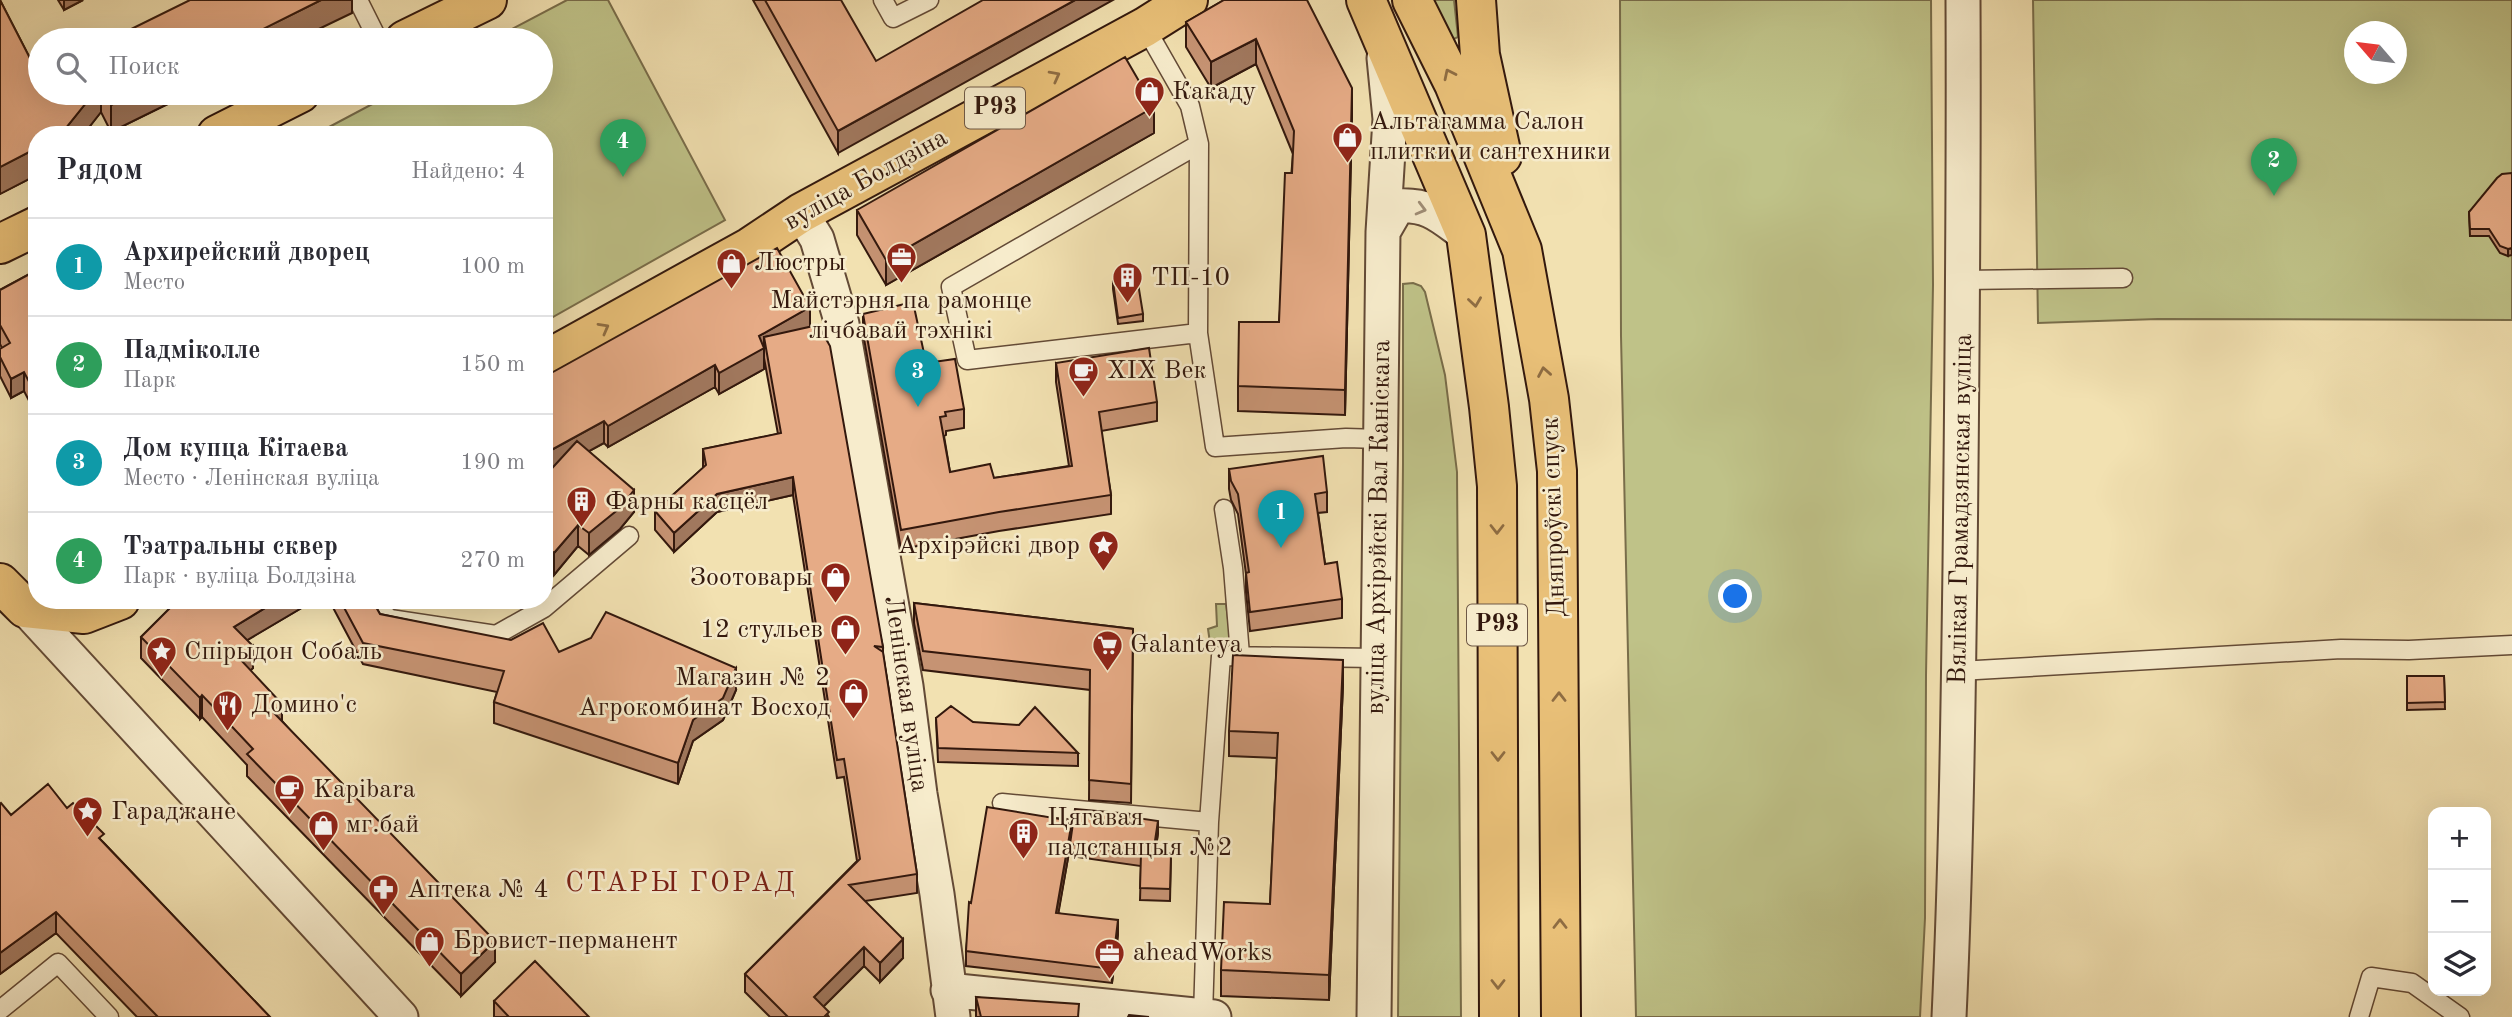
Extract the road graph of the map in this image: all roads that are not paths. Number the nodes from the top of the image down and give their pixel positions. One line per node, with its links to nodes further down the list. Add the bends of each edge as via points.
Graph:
1 (358, 0): 11 (lane)
2 (487, 0): 12 (main road)
3 (883, 0): 4 (lane, via 893,18)
4 (929, 0)
5 (1188, 0): 10 (main road, вуліца Болдзіна / Р93)
6 (1366, 0): 13 (main road, Р93)
7 (1412, 0): 22 (main road, Дняпроўскі спуск / Р93, one-way to 7, via 1454,83)
8 (1476, 0): 22 (main road, via 1480,55)
9 (1963, 0): 24 (street, Вялікая Грамадзянская вуліца)
10 (1145, 27): 16 (lane, via 1190,106); 17 (main road, вуліца Болдзіна / Р93, one-way to 10)
11 (373, 28)
12 (430, 28)
13 (1382, 37): 19 (street, вуліца Архірэйскі Вал Каніскага, via 1390,118); 20 (main road, Р93)
14 (276, 105): 15 (main road)
15 (235, 126)
16 (1199, 144): 25 (lane); 25 (lane, via 951,287 967,360)
17 (801, 213): 26 (main road, вуліца Болдзіна / Р93, one-way to 17, via 750,247); 42 (street, Ленінская вуліца, via 817,239 842,324 906,686)
18 (28, 230): 21 (main road)
19 (1383, 232): 20 (street, one-way to 20, via 1398,206 1418,205); 27 (street, вуліца Архірэйскі Вал Каніскага)
20 (1466, 235): 48 (main road, Р93, one-way to 48, via 1497,486)
21 (0, 244)
22 (1522, 250): 49 (main road, Дняпроўскі спуск / Р93, one-way to 22, via 1557,471)
23 (2123, 278): 24 (lane)
24 (1964, 280): 39 (street, Вялікая Грамадзянская вуліца)
25 (1198, 333): 27 (lane, via 1215,447)
26 (553, 356)
27 (1380, 439): 38 (street, вуліца Архірэйскі Вал Каніскага)
28 (1224, 509): 37 (lane)
29 (629, 536): 30 (lane)
30 (553, 595)
31 (12, 596): 44 (street)
32 (64, 609): 33 (main road, via 84,614)
33 (97, 609)
34 (378, 609): 35 (lane, via 390,619 496,635)
35 (535, 609)
36 (2512, 645): 39 (lane, via 2342,649)
37 (1240, 655): 38 (lane); 41 (lane, via 1221,656)
38 (1378, 658): 47 (street, вуліца Архірэйскі Вал Каніскага)
39 (1959, 671): 50 (street, Вялікая Грамадзянская вуліца)
40 (1002, 803): 41 (lane)
41 (1209, 822): 45 (lane)
42 (950, 1003): 45 (street)
43 (0, 1010): 46 (lane, via 58,962)
44 (400, 1016)
45 (1209, 1016)
46 (109, 1017)
47 (1374, 1017)
48 (1499, 1017)
49 (1561, 1017)
50 (1949, 1017)
51 (2359, 1017): 52 (lane, via 2371,977 2412,983)
52 (2460, 1017)

